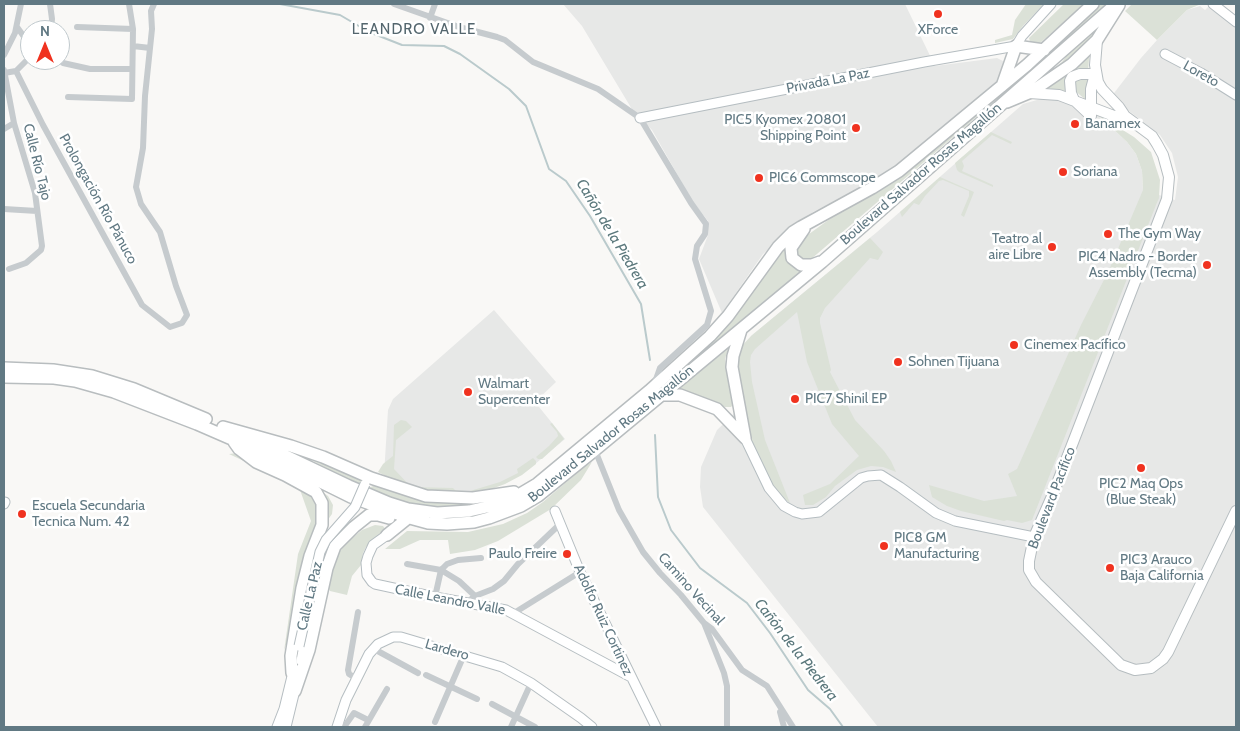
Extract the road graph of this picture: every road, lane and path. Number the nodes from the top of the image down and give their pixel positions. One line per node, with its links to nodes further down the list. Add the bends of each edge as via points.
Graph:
1 (21, 4): 15 (street)
2 (50, 4): 13 (street)
3 (129, 4): 17 (street)
4 (154, 4): 22 (street)
5 (394, 4): 12 (street)
6 (435, 4): 12 (street)
7 (1051, 4): 21 (street)
8 (1093, 4): 23 (highway, Boulevard Salvador Rosas Magallón)
9 (1116, 4): 39 (highway, Boulevard Salvador Rosas Magallón)
10 (1120, 4): 19 (highway)
11 (1213, 4): 14 (street)
12 (430, 18): 42 (street, via 505,40 533,62 598,89)
13 (52, 20)
14 (1236, 22)
15 (17, 27): 18 (street); 25 (street)
16 (77, 27): 17 (street)
17 (133, 29): 20 (street)
18 (20, 31)
19 (1097, 40): 31 (main road, Boulevard Pacífico); 34 (highway, via 1072,64)
20 (132, 46): 22 (street); 28 (street)
21 (1016, 46): 23 (highway); 32 (highway); 42 (street, Privada La Paz)
22 (150, 48): 36 (street)
23 (1044, 50): 32 (highway, Boulevard Salvador Rosas Magallón)
24 (1165, 54): 35 (street, Loreto)
25 (4, 55)
26 (70, 65): 28 (street, via 90,69)
27 (20, 68): 30 (street)
28 (132, 69): 33 (street)
29 (4, 72): 30 (street); 43 (street, Calle Río Tajo)
30 (16, 72): 36 (street, Prolongación Río Pánuco, via 140,302 170,327 182,323 187,315 160,232 141,204 137,192)
31 (1096, 74): 38 (main road, via 1072,77 1070,87); 40 (main road, via 1090,89); 41 (main road, Boulevard Pacífico, via 1102,89)
32 (1002, 87): 47 (highway, Boulevard Salvador Rosas Magallón, via 899,172)
33 (132, 94): 36 (street); 37 (street, via 132,99)
34 (1029, 94): 38 (main road, Boulevard Pacífico); 39 (highway)
35 (1236, 95)
36 (145, 96)
37 (68, 97)
38 (1074, 100): 40 (main road, Boulevard Pacífico)
39 (999, 105): 48 (highway, Boulevard Salvador Rosas Magallón)
40 (1090, 106): 41 (main road, Boulevard Pacífico, via 1114,116)
41 (1125, 116): 66 (main road, Boulevard Pacífico, via 1152,136 1163,155 1169,178 1167,199)
42 (640, 118): 53 (street, via 706,224 695,259 709,300 710,320 660,368)
43 (14, 123): 44 (street); 46 (street, Calle Río Tajo, via 35,192)
44 (4, 129)
45 (4, 209): 46 (street)
46 (36, 211): 49 (street, Calle Río Tajo, via 41,250 26,263)
47 (810, 221): 48 (highway, via 793,245 791,255 801,265); 53 (highway, Boulevard Salvador Rosas Magallón, via 778,247 728,316)
48 (822, 262): 50 (highway, Boulevard Salvador Rosas Magallón)
49 (9, 269)
50 (742, 328): 53 (highway, Boulevard Salvador Rosas Magallón); 55 (highway, via 732,367)
51 (4, 368): 54 (highway, Boulevard Salvador Rosas Magallón, via 92,376 134,389)
52 (4, 377): 56 (highway, Boulevard Salvador Rosas Magallón, via 54,378 95,386)
53 (657, 390): 55 (highway, via 717,409); 57 (highway, Boulevard Salvador Rosas Magallón); 59 (highway, Boulevard Salvador Rosas Magallón)
54 (223, 427): 58 (highway, via 323,457); 59 (highway, Boulevard Salvador Rosas Magallón, via 390,503 422,512 481,509 515,497)
55 (745, 438): 66 (street, via 769,488 784,506 795,512 819,512 861,478 881,475 936,513 955,521)
56 (231, 439): 62 (highway, Boulevard Salvador Rosas Magallón, via 351,497); 80 (highway, via 256,462 316,492 322,504 322,525 302,588)
57 (595, 450): 62 (highway, Boulevard Salvador Rosas Magallón, via 538,496 506,512 474,522 428,523); 76 (street, Camino Vecinal, via 633,537 660,574)
58 (368, 480): 59 (highway, via 426,496 460,498 504,494); 77 (street, Calle La Paz, bridge, via 356,511 331,539 323,556)
59 (537, 484)
60 (555, 511): 64 (street, Adolfo Ruiz Cortinez)
61 (1236, 511): 66 (main road, Boulevard Pacífico, via 1168,652 1157,665 1144,670 1121,665 1036,582 1029,570)
62 (407, 517): 63 (highway); 65 (highway)
63 (385, 518): 65 (highway, via 390,523); 88 (highway, via 369,515 335,546)
64 (560, 524): 70 (street, Adolfo Ruiz Cortinez); 71 (street, via 504,581)
65 (387, 535): 72 (street, Calle Leandro Valle, via 370,550 366,563 369,579 382,586)
66 (1034, 537)
67 (481, 558): 69 (street, via 451,561)
68 (408, 564): 69 (street)
69 (441, 570): 71 (street); 72 (street)
70 (580, 572): 75 (street); 83 (street, Adolfo Ruiz Cortinez)
71 (475, 596): 73 (street)
72 (435, 597): 73 (street, Calle Leandro Valle)
73 (466, 603): 75 (street, Calle Leandro Valle)
74 (358, 612): 84 (street, via 349,665 349,674)
75 (514, 613): 83 (street, Calle Leandro Valle)
76 (704, 623): 91 (street, Camino Vecinal, via 742,670 767,686); 104 (street, via 727,686)
77 (301, 646): 80 (street, Calle La Paz); 88 (street, Calle La Paz)
78 (374, 649): 79 (street, Lardero, via 386,640 401,637); 81 (street); 84 (street, Lardero)
79 (462, 659): 85 (street); 86 (street, Lardero, via 502,667)
80 (292, 673): 96 (street, Calle La Paz, via 284,709)
81 (418, 673)
82 (426, 676): 85 (street)
83 (629, 676): 103 (street, Adolfo Ruiz Cortinez)
84 (357, 679): 98 (street, Lardero)
85 (450, 687): 89 (street); 94 (street)
86 (529, 687): 92 (street); 95 (street, Lardero)
87 (386, 688): 93 (street)
88 (295, 692): 97 (street, Calle La Paz)
89 (477, 699)
90 (492, 704): 92 (street)
91 (779, 707): 105 (street); 106 (street, Camino Vecinal)
92 (516, 717): 101 (street); 102 (street)
93 (368, 720): 99 (street, via 354,713); 100 (street)
94 (436, 722)
95 (586, 725)
96 (276, 727)
97 (286, 727)
98 (337, 727)
99 (344, 727)
100 (365, 727)
101 (511, 727)
102 (536, 727)
103 (656, 727)
104 (727, 727)
105 (784, 727)
106 (793, 727)

